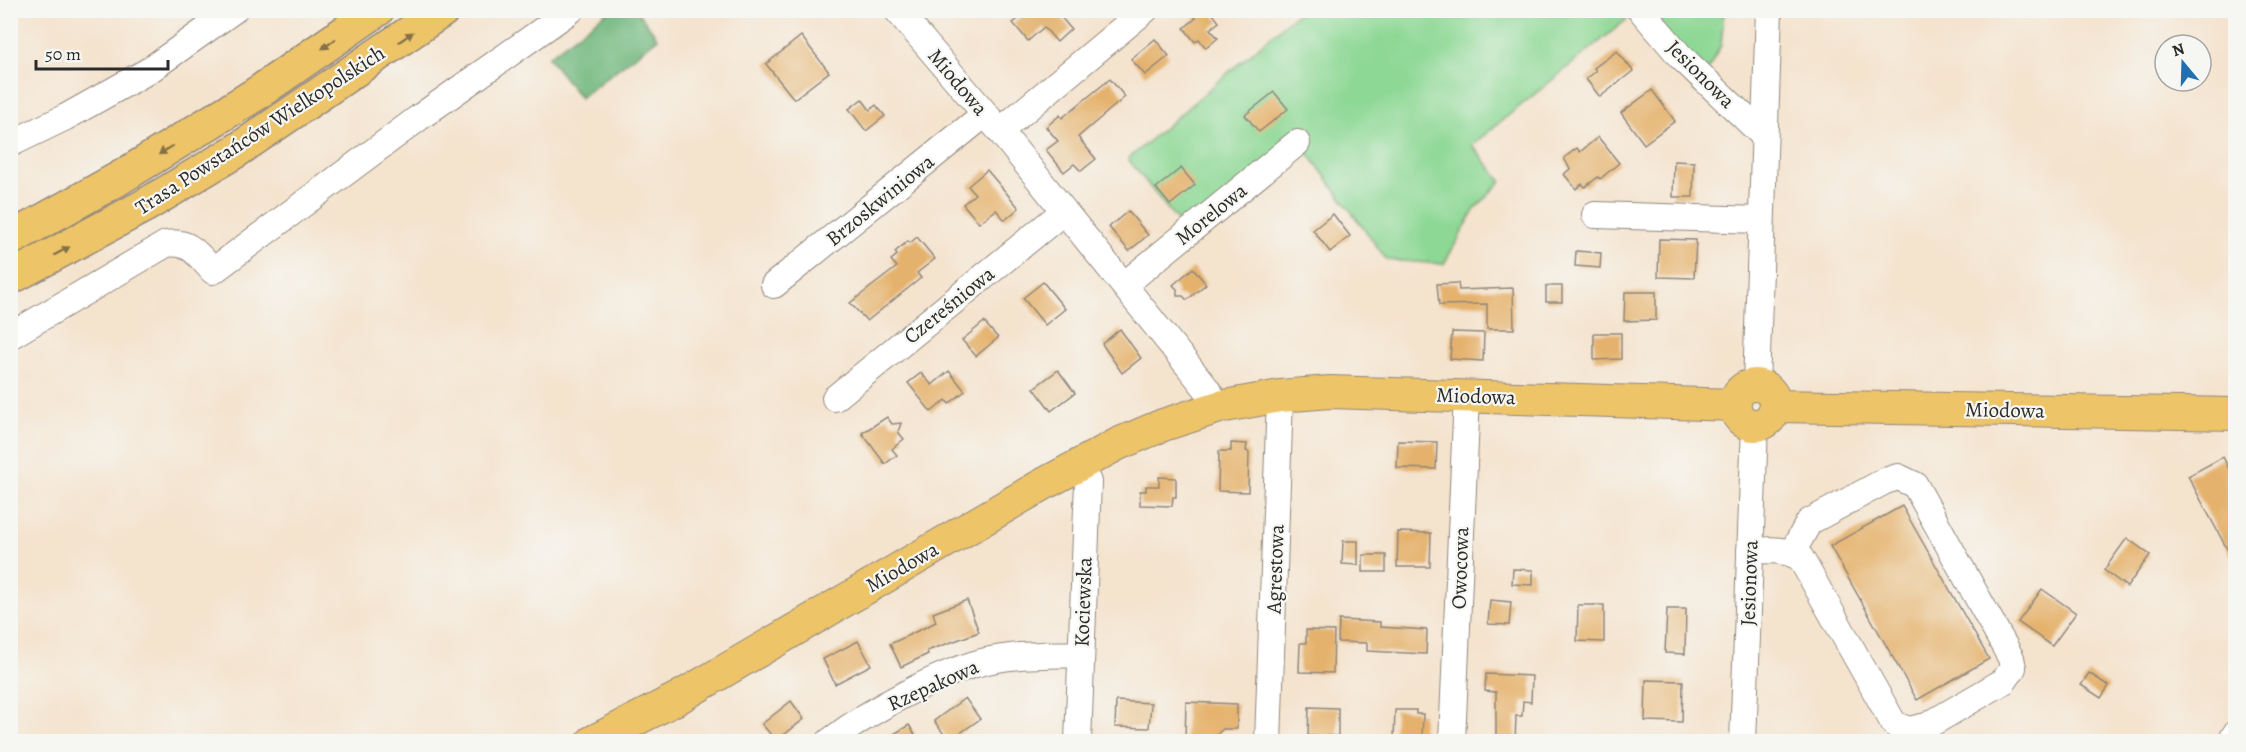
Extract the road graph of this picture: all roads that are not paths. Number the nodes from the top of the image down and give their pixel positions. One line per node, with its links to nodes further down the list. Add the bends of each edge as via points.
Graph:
1 (234, 10): 12 (street, via 148,71)
2 (377, 10): 16 (highway, Trasa Powstańców Wielkopolskich, one-way to 16, via 237,106)
3 (443, 10): 17 (highway, Trasa Powstańców Wielkopolskich, one-way to 3, via 236,151)
4 (571, 10): 20 (street, via 213,271 190,247 178,242 166,244)
5 (1145, 10): 9 (street, Brzoskwiniowa)
6 (1641, 10): 10 (street, Jesionowa, via 1680,56)
7 (1769, 10): 10 (street, Jesionowa)
8 (908, 14): 9 (street, Miodowa)
9 (992, 123): 13 (street, Miodowa); 18 (street, Brzoskwiniowa)
10 (1764, 136): 15 (street, Jesionowa)
11 (1297, 143): 19 (street, Morelowa)
12 (10, 144)
13 (1063, 212): 19 (street, Miodowa); 23 (street, Czereśniowa)
14 (1595, 215): 15 (street)
15 (1761, 220): 24 (street, Jesionowa)
16 (10, 239)
17 (10, 278)
18 (774, 285)
19 (1124, 285): 25 (street, Miodowa)
20 (10, 336)
21 (1467, 395): 22 (main road, Miodowa, via 1330,392); 24 (main road, Miodowa); 36 (street, Owocowa)
22 (1280, 396): 25 (main road, Miodowa); 35 (street, Agrestowa)
23 (835, 398)
24 (1755, 405): 26 (main road, Miodowa); 28 (street, Jesionowa)
25 (1218, 407): 27 (main road, Miodowa, via 1156,428)
26 (2235, 414)
27 (1080, 465): 30 (street, Kociewska, via 1088,482); 32 (main road, Miodowa, via 678,698)
28 (1750, 551): 29 (street, via 1782,549); 37 (street, Jesionowa)
29 (1792, 553): 29 (street, via 1800,557 1894,724 1908,730 1927,726 2004,681 2013,668 1915,485 1898,477 1885,481 1809,522)
30 (1081, 654): 33 (street, Rzepakowa, via 1003,658 971,664 878,710); 34 (street, Kociewska)
31 (2235, 733): 38 (street)
32 (592, 741)
33 (830, 741)
34 (1078, 741)
35 (1268, 741)
36 (1452, 741)
37 (1743, 741)
38 (2230, 741)

